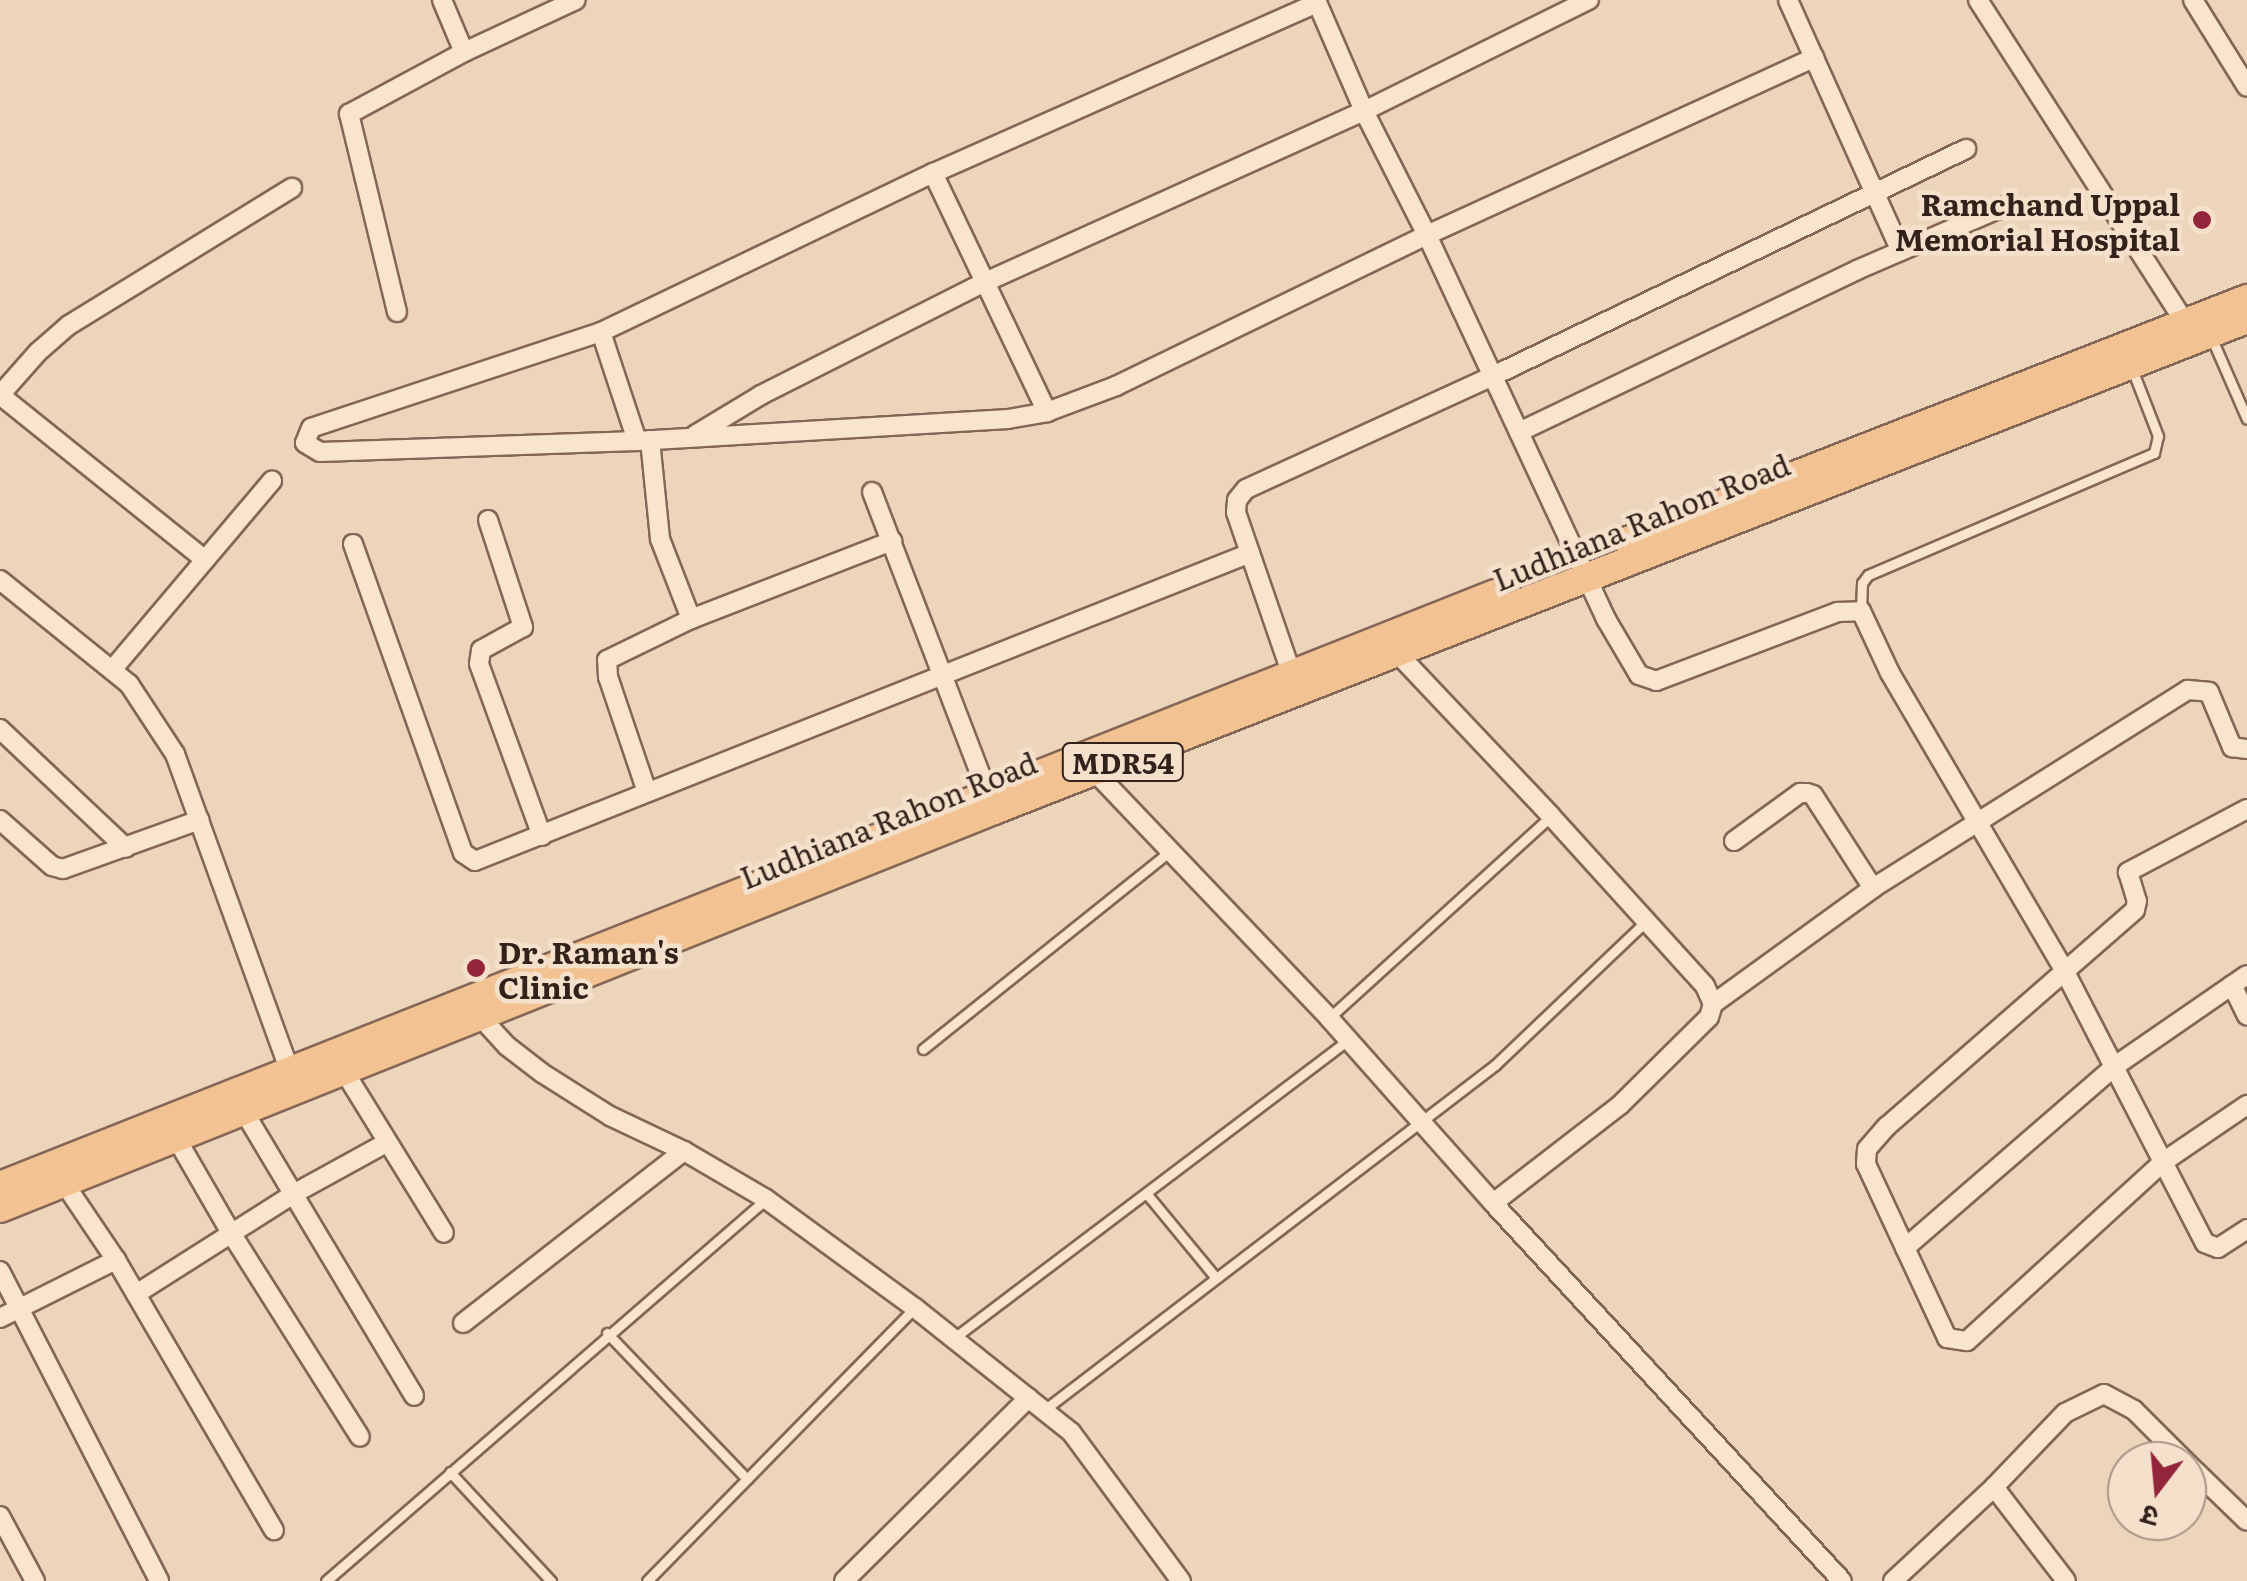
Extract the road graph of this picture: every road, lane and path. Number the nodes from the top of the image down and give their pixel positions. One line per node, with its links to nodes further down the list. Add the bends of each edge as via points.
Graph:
1 (442, 0): 8 (street)
2 (576, 0): 8 (street)
3 (1589, 0): 11 (street)
4 (1788, 0): 9 (street)
5 (1978, 0): 24 (street)
6 (2192, 0): 10 (street)
7 (1316, 2): 11 (street); 13 (street)
8 (464, 52): 21 (street, via 350,114)
9 (1814, 58): 15 (street); 17 (street)
10 (2247, 86)
11 (1364, 111): 17 (street); 19 (street)
12 (1966, 149): 15 (street)
13 (933, 173): 19 (street); 23 (street)
14 (292, 188): 27 (street, via 110,296)
15 (1875, 190): 18 (street); 26 (street)
16 (2008, 205): 18 (street)
17 (1427, 235): 26 (street); 28 (street, via 1116,386)
18 (1901, 251): 30 (street)
19 (984, 283): 28 (street); 31 (street, via 760,395)
20 (2247, 299): 24 (main road, Ludhiana Rahon Road / MDR54)
21 (397, 312)
22 (2247, 319): 24 (main road, Ludhiana Rahon Road / MDR54)
23 (601, 332): 32 (street); 32 (street, via 311,428 306,443 320,452)
24 (2197, 332): 25 (main road, Ludhiana Rahon Road / MDR54); 29 (lane); 40 (main road, Ludhiana Rahon Road / MDR54)
25 (2131, 366): 40 (main road, Ludhiana Rahon Road / MDR54); 42 (lane, via 2158,436 2154,453 1868,575)
26 (1493, 376): 30 (street); 38 (street, via 1246,489 1236,512)
27 (3, 385): 39 (street)
28 (1047, 412): 31 (street, via 1008,420)
29 (2247, 419)
30 (1519, 432): 40 (street)
31 (691, 437): 32 (street)
32 (643, 440): 43 (street, via 660,538)
33 (272, 481): 39 (street)
34 (872, 492): 36 (street)
35 (488, 520): 58 (street, via 523,627 481,650 479,664)
36 (892, 541): 43 (street); 47 (street)
37 (354, 544): 58 (street, via 463,852 469,860 482,860)
38 (1250, 553): 46 (street); 47 (street)
39 (205, 560): 45 (street)
40 (1584, 569): 42 (street, via 1628,658 1647,680 1838,612); 44 (main road, Ludhiana Rahon Road / MDR54); 46 (main road, Ludhiana Rahon Road / MDR54)
41 (0, 580): 45 (street)
42 (1861, 611): 57 (street, via 1890,674)
43 (691, 619): 51 (street, via 608,660)
44 (1398, 654): 50 (main road, Ludhiana Rahon Road / MDR54); 54 (street)
45 (112, 670): 56 (street, via 154,718)
46 (1291, 672): 52 (main road, Ludhiana Rahon Road / MDR54)
47 (942, 677): 51 (street); 52 (street)
48 (0, 730): 60 (street)
49 (2247, 749): 57 (street, via 2235,750 2209,692 2196,687)
50 (1096, 773): 52 (main road, Ludhiana Rahon Road / MDR54); 61 (street)
51 (647, 792): 58 (street)
52 (991, 801): 67 (main road, Ludhiana Rahon Road / MDR54)
53 (2247, 809): 64 (street, via 2128,872 2135,910)
54 (1552, 816): 63 (street); 69 (lane)
55 (0, 820): 60 (street, via 63,869)
56 (200, 820): 60 (street); 74 (street)
57 (1978, 821): 62 (street); 64 (street)
58 (542, 836)
59 (1734, 841): 62 (street, via 1800,793 1813,795)
60 (126, 848)
61 (1172, 849): 69 (street); 71 (lane)
62 (1874, 888): 66 (street)
63 (1646, 922): 66 (street, via 1705,986); 77 (lane, via 1528,1037)
64 (2064, 970): 72 (street); 92 (street, via 1867,1149 1866,1164)
65 (2240, 980): 68 (street); 72 (street)
66 (1713, 1004): 87 (street, via 1620,1105)
67 (473, 1008): 73 (main road, Ludhiana Rahon Road / MDR54); 74 (main road, Ludhiana Rahon Road / MDR54); 80 (street, via 542,1073)
68 (2247, 1016)
69 (1329, 1018): 70 (street)
70 (1348, 1040): 77 (street); 84 (lane)
71 (923, 1048)
72 (2116, 1066): 81 (street); 92 (street)
73 (344, 1071): 74 (main road, Ludhiana Rahon Road / MDR54); 79 (street)
74 (292, 1080): 76 (main road, Ludhiana Rahon Road / MDR54); 83 (main road, Ludhiana Rahon Road / MDR54)
75 (2247, 1105): 81 (street)
76 (243, 1110): 78 (main road, Ludhiana Rahon Road / MDR54); 85 (street)
77 (1420, 1119): 87 (street); 95 (lane)
78 (175, 1136): 82 (main road, Ludhiana Rahon Road / MDR54); 90 (street)
79 (386, 1143): 85 (street); 91 (street)
80 (684, 1151): 86 (street); 100 (street)
81 (2162, 1162): 89 (street, via 2205,1243 2218,1248); 92 (street, via 1967,1342 1947,1338)
82 (64, 1183): 88 (main road, Ludhiana Rahon Road / MDR54); 93 (street)
83 (0, 1186)
84 (1146, 1192): 95 (lane); 102 (lane)
85 (294, 1193): 90 (street); 103 (street)
86 (766, 1199): 98 (street); 101 (lane)
87 (1493, 1203): 122 (street)
88 (0, 1208)
89 (2247, 1229)
90 (230, 1233): 96 (street); 106 (street)
91 (444, 1233)
92 (1905, 1248)
93 (116, 1260): 96 (street); 97 (street)
94 (0, 1271): 97 (street)
95 (1216, 1278): 105 (lane)
96 (136, 1294): 114 (street)
97 (20, 1308): 99 (street); 117 (street)
98 (914, 1308): 102 (street); 109 (lane)
99 (0, 1318)
100 (463, 1323)
101 (607, 1333): 108 (lane); 109 (lane)
102 (954, 1338): 104 (street)
103 (414, 1396)
104 (1028, 1398): 105 (street); 121 (street)
105 (1044, 1410): 115 (street, via 1071,1432)
106 (360, 1437)
107 (2165, 1441): 111 (street, via 2134,1410 2104,1394 2065,1413)
108 (450, 1472): 118 (lane); 119 (lane)
109 (747, 1479): 120 (lane)
110 (2207, 1482): 113 (street)
111 (1994, 1487): 123 (street); 124 (street)
112 (0, 1516): 116 (street)
113 (2247, 1521)
114 (274, 1530)
115 (1178, 1580)
116 (34, 1581)
117 (159, 1581)
118 (326, 1581)
119 (551, 1581)
120 (647, 1581)
121 (844, 1581)
122 (1842, 1581)
123 (1893, 1581)
124 (2066, 1581)

